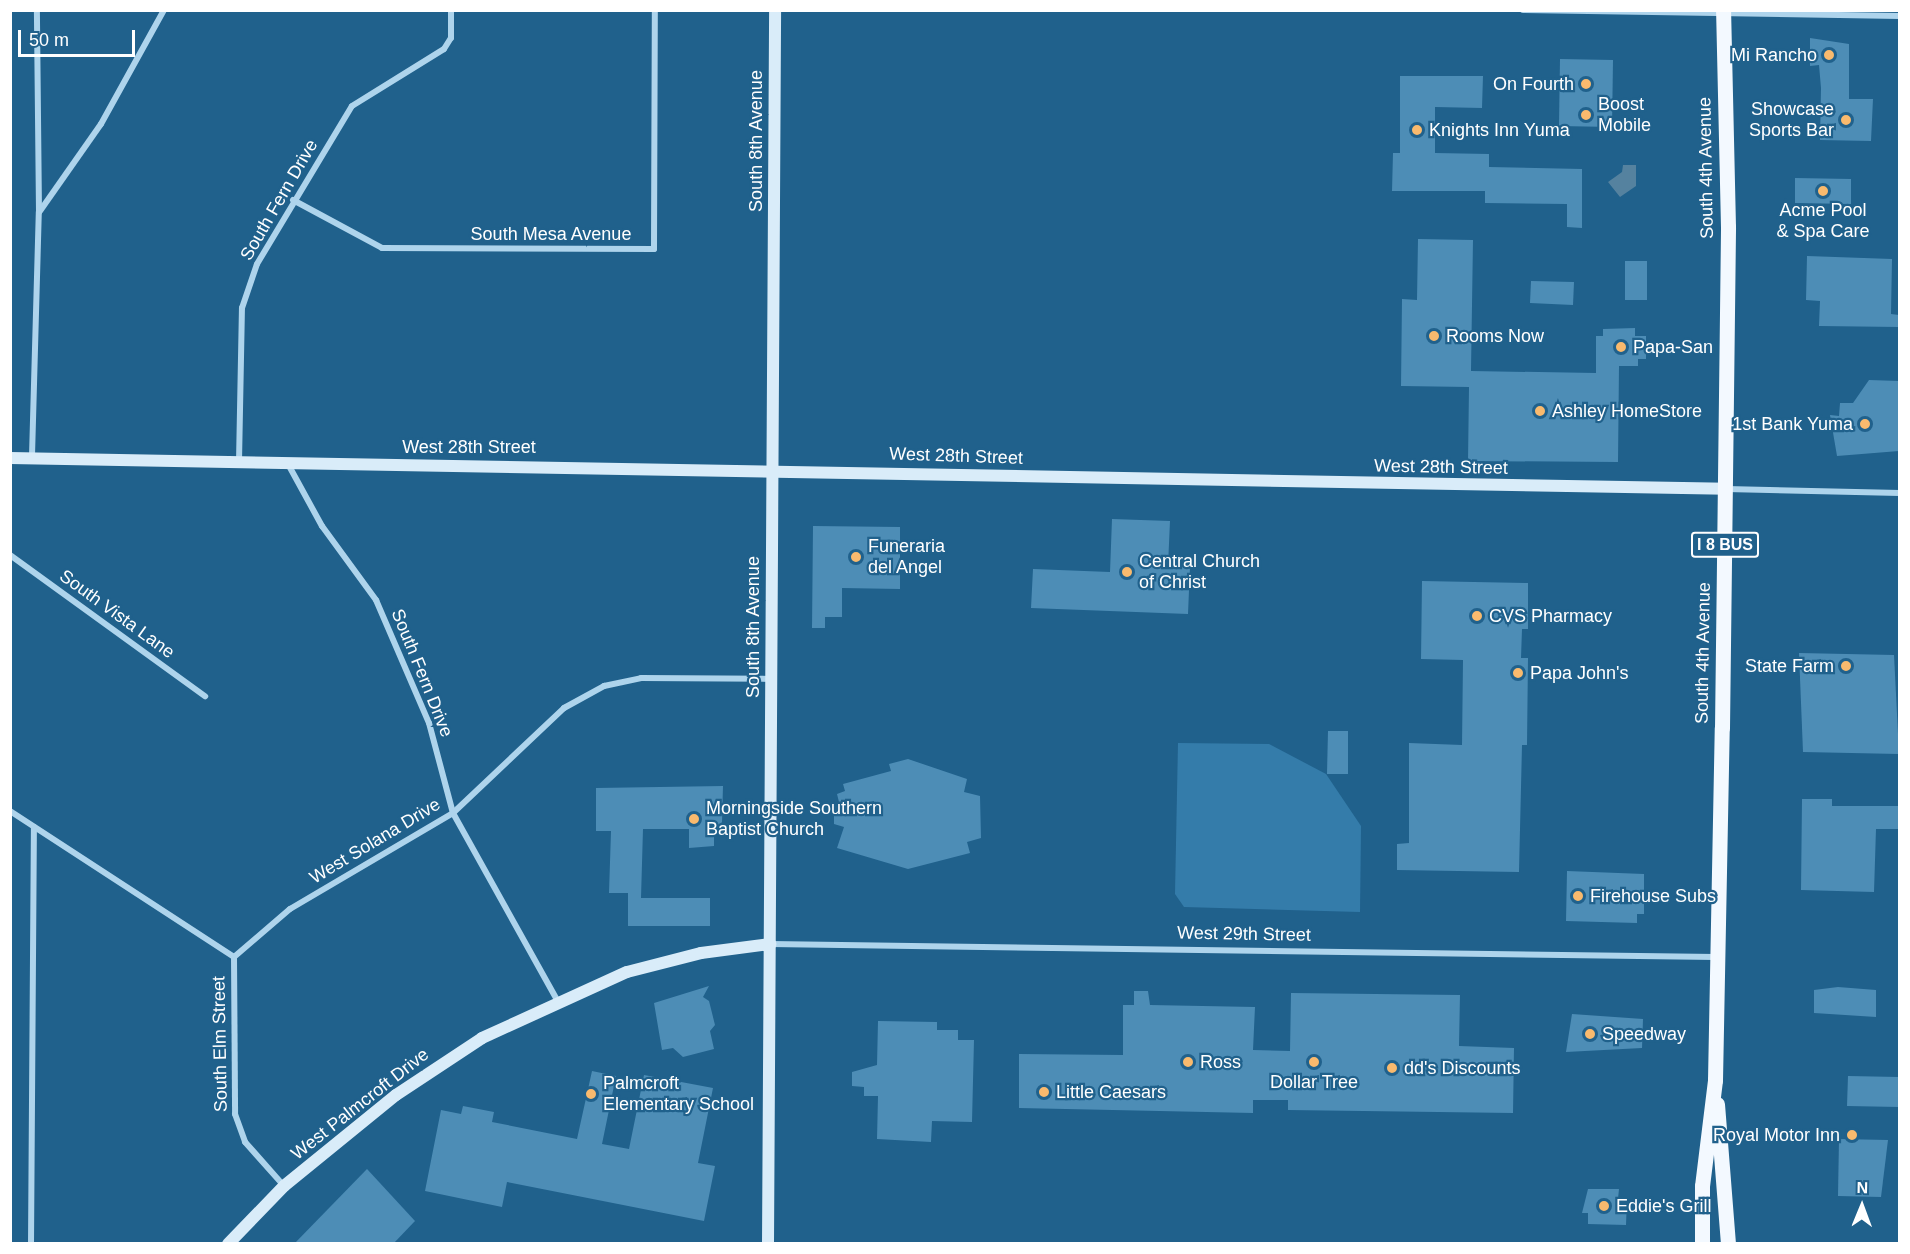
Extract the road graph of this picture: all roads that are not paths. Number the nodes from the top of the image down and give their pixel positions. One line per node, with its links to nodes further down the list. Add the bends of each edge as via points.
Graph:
1 (37, 10): 10 (street)
2 (164, 10): 10 (street, via 101,124)
3 (451, 10): 9 (street, South Fern Drive, via 451,38 444,49 352,106)
4 (655, 10): 9 (street, South Mesa Avenue, via 654,249 382,248)
5 (775, 10): 15 (street, South 8th Avenue)
6 (1523, 10): 7 (street)
7 (1723, 12): 8 (street); 16 (main road, South 4th Avenue / I 8 BUS)
8 (1899, 16)
9 (293, 200): 13 (street, South Fern Drive, via 257,264 242,308)
10 (39, 212): 11 (street)
11 (32, 456): 12 (street, West 28th Street); 13 (street, West 28th Street)
12 (10, 458)
13 (239, 462): 14 (street, West 28th Street)
14 (288, 463): 15 (street, West 28th Street); 22 (street, South Fern Drive, via 322,525 376,600 429,723)
15 (772, 468): 16 (street, West 28th Street); 19 (street, South 8th Avenue)
16 (1726, 489): 17 (street, West 28th Street); 26 (main road, South 4th Avenue / I 8 BUS)
17 (1899, 493)
18 (10, 555): 20 (street, South Vista Lane)
19 (771, 679): 22 (street, West Solana Drive, via 641,678 604,686 564,708); 24 (street, South 8th Avenue)
20 (205, 696)
21 (10, 811): 23 (street)
22 (453, 813): 25 (street, West Solana Drive, via 290,909); 27 (street, South Fern Drive)
23 (33, 827): 25 (street); 30 (street)
24 (770, 944): 26 (street, West 29th Street); 27 (street, West Palmcroft Drive, via 658,963); 32 (street, South 8th Avenue)
25 (234, 957): 29 (street, South Elm Street, via 235,1114 245,1142)
26 (1716, 957): 28 (main road, South 4th Avenue / I 8 BUS)
27 (557, 1000): 29 (street, West Palmcroft Drive, via 433,1068)
28 (1715, 1080): 33 (main road, South 4th Avenue / I 8 BUS, via 1702,1186); 34 (main road, South 4th Avenue / I 8 BUS)
29 (284, 1186): 31 (street, West Palmcroft Drive)
30 (31, 1244)
31 (228, 1244)
32 (768, 1244)
33 (1702, 1244)
34 (1728, 1244)

